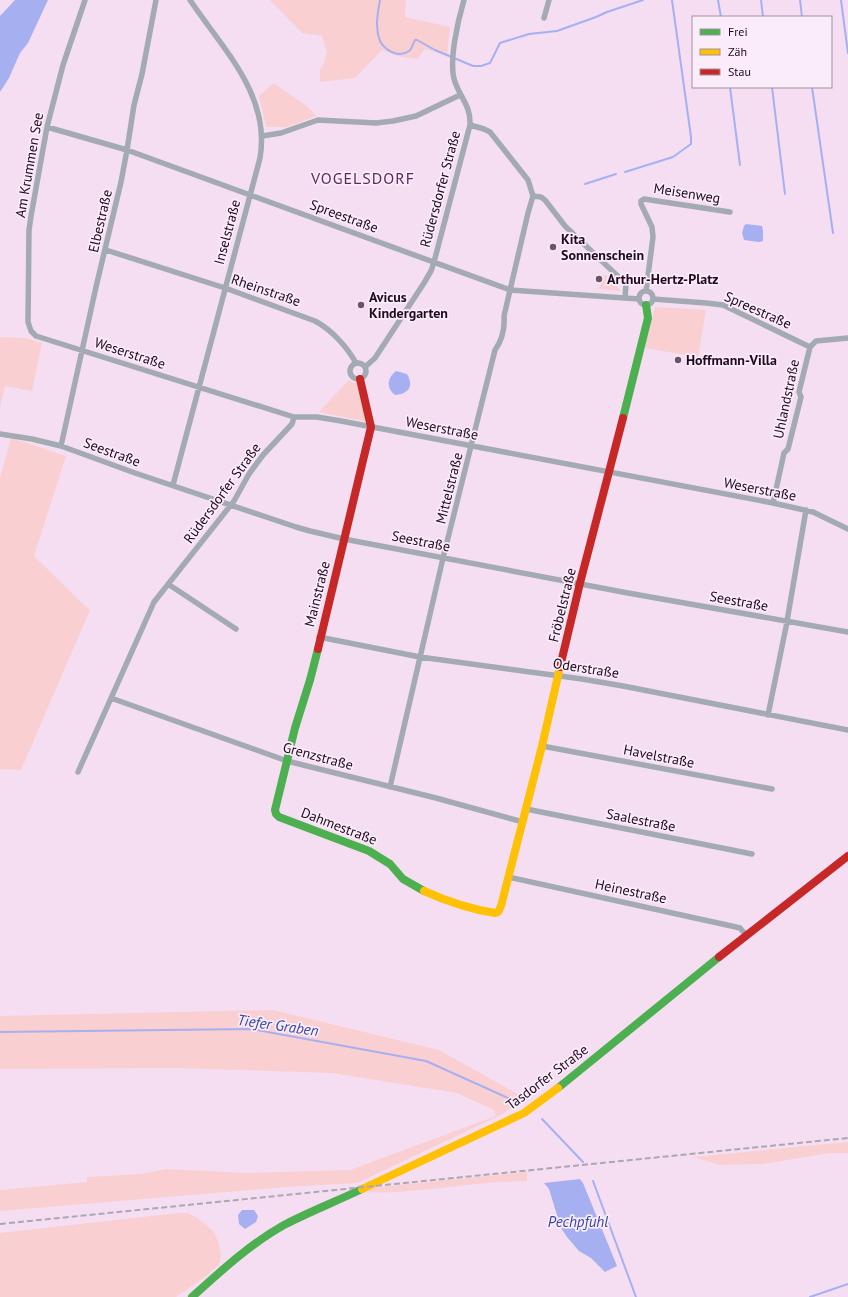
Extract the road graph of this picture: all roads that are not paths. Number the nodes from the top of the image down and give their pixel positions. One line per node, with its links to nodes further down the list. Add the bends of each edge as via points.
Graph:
1 (85, 0): 9 (street, Am Krummen See, via 63,65)
2 (156, 0): 11 (street, Elbestraße, via 134,105)
3 (190, 0): 10 (street, Inselstraße, via 244,76 256,103)
4 (464, 0): 7 (street, Rüdersdorfer Straße, via 453,54 454,81)
5 (549, 0): 6 (street)
6 (544, 18)
7 (460, 95): 8 (street, Rüdersdorfer Straße, via 469,109); 10 (street, via 416,116 393,121 376,123 318,120 281,133)
8 (470, 125): 13 (street, via 490,132 528,180); 16 (street, Rüdersdorfer Straße)
9 (47, 127): 11 (street, Spreestraße); 23 (street, Am Krummen See, via 29,230 28,322)
10 (262, 136): 12 (street, Inselstraße, via 260,158)
11 (128, 150): 12 (street, Spreestraße); 15 (street, Elbestraße)
12 (250, 194): 16 (street, Spreestraße); 17 (street, Inselstraße)
13 (533, 196): 18 (street, Mittelstraße); 20 (street, via 545,200 565,226 626,284)
14 (730, 212): 19 (street, Meisenweg, via 640,200 652,227 653,237)
15 (106, 250): 17 (street, Rheinstraße); 26 (street, Elbestraße)
16 (434, 262): 18 (street, Spreestraße); 28 (street, Rüdersdorfer Straße, via 424,283 375,358)
17 (225, 288): 27 (street, Rheinstraße, via 304,316 324,326 336,336); 30 (street, Inselstraße)
18 (510, 290): 20 (street, Spreestraße); 35 (street, Mittelstraße, via 504,316 504,331 495,350)
19 (646, 291): 21 (street, via 641,293); 22 (street, via 652,294)
20 (625, 298): 21 (street, Spreestraße)
21 (639, 299): 22 (street, via 642,303)
22 (650, 302): 25 (street, Spreestraße, via 706,303 723,306); 36 (street, Fröbelstraße)
23 (36, 336): 26 (street, Weserstraße)
24 (848, 338): 25 (street, via 816,340)
25 (810, 347): 38 (street, Uhlandstraße, via 799,392 801,397)
26 (83, 350): 30 (street, Weserstraße); 34 (street, Elbestraße)
27 (356, 364): 28 (street); 29 (street, via 350,368 350,373 353,378)
28 (365, 367): 29 (street, via 366,374)
29 (360, 379): 32 (street, Mainstraße)
30 (199, 388): 31 (street, Weserstraße); 37 (street, Inselstraße)
31 (294, 417): 32 (street, Weserstraße, via 317,417); 39 (street, Rüdersdorfer Straße, via 292,424 249,474)
32 (371, 427): 35 (street, Weserstraße); 42 (street, Mainstraße)
33 (0, 434): 34 (street, Seestraße)
34 (61, 446): 37 (street, Seestraße)
35 (472, 446): 36 (street, Weserstraße); 43 (street, Mittelstraße)
36 (610, 472): 38 (street, Weserstraße); 44 (street, Fröbelstraße)
37 (173, 485): 39 (street, Seestraße)
38 (773, 502): 40 (street, Weserstraße)
39 (231, 505): 42 (street, Seestraße, via 296,527); 45 (street, Rüdersdorfer Straße)
40 (806, 510): 41 (street, Weserstraße); 46 (street)
41 (848, 529)
42 (344, 539): 43 (street, Seestraße); 49 (street, Mainstraße)
43 (444, 558): 44 (street, Seestraße); 50 (street, Mittelstraße)
44 (580, 583): 46 (street, Seestraße); 51 (street, Fröbelstraße)
45 (168, 584): 47 (street); 52 (street, Rüdersdorfer Straße, via 154,602)
46 (786, 621): 48 (street, Seestraße); 53 (street)
47 (236, 629)
48 (848, 632)
49 (319, 637): 50 (street, Oderstraße); 56 (street, Mainstraße, via 310,680)
50 (420, 657): 51 (street, Oderstraße); 58 (street, Mittelstraße)
51 (558, 676): 53 (street, Oderstraße, via 623,686); 55 (street, Fröbelstraße)
52 (111, 698): 56 (street, Grenzstraße); 57 (street, Rüdersdorfer Straße)
53 (768, 715): 54 (street, Oderstraße)
54 (848, 730)
55 (542, 746): 59 (street, Havelstraße); 60 (street, Fröbelstraße)
56 (287, 761): 58 (street, Grenzstraße); 61 (street, Mainstraße)
57 (78, 772)
58 (390, 787): 62 (street, Grenzstraße)
59 (772, 789)
60 (526, 809): 62 (street, Fröbelstraße); 63 (street, Saalestraße)
61 (276, 814): 66 (street, Dahmestraße, via 377,855 406,881 431,894)
62 (522, 822): 65 (street, Fröbelstraße)
63 (752, 854)
64 (848, 856): 67 (street, Tasdorfer Straße)
65 (508, 877): 66 (street, Fröbelstraße); 67 (street, Heinestraße, via 736,927)
66 (498, 912)
67 (746, 935): 68 (street, Tasdorfer Straße, via 524,1113 285,1225 243,1253)
68 (192, 1297)

